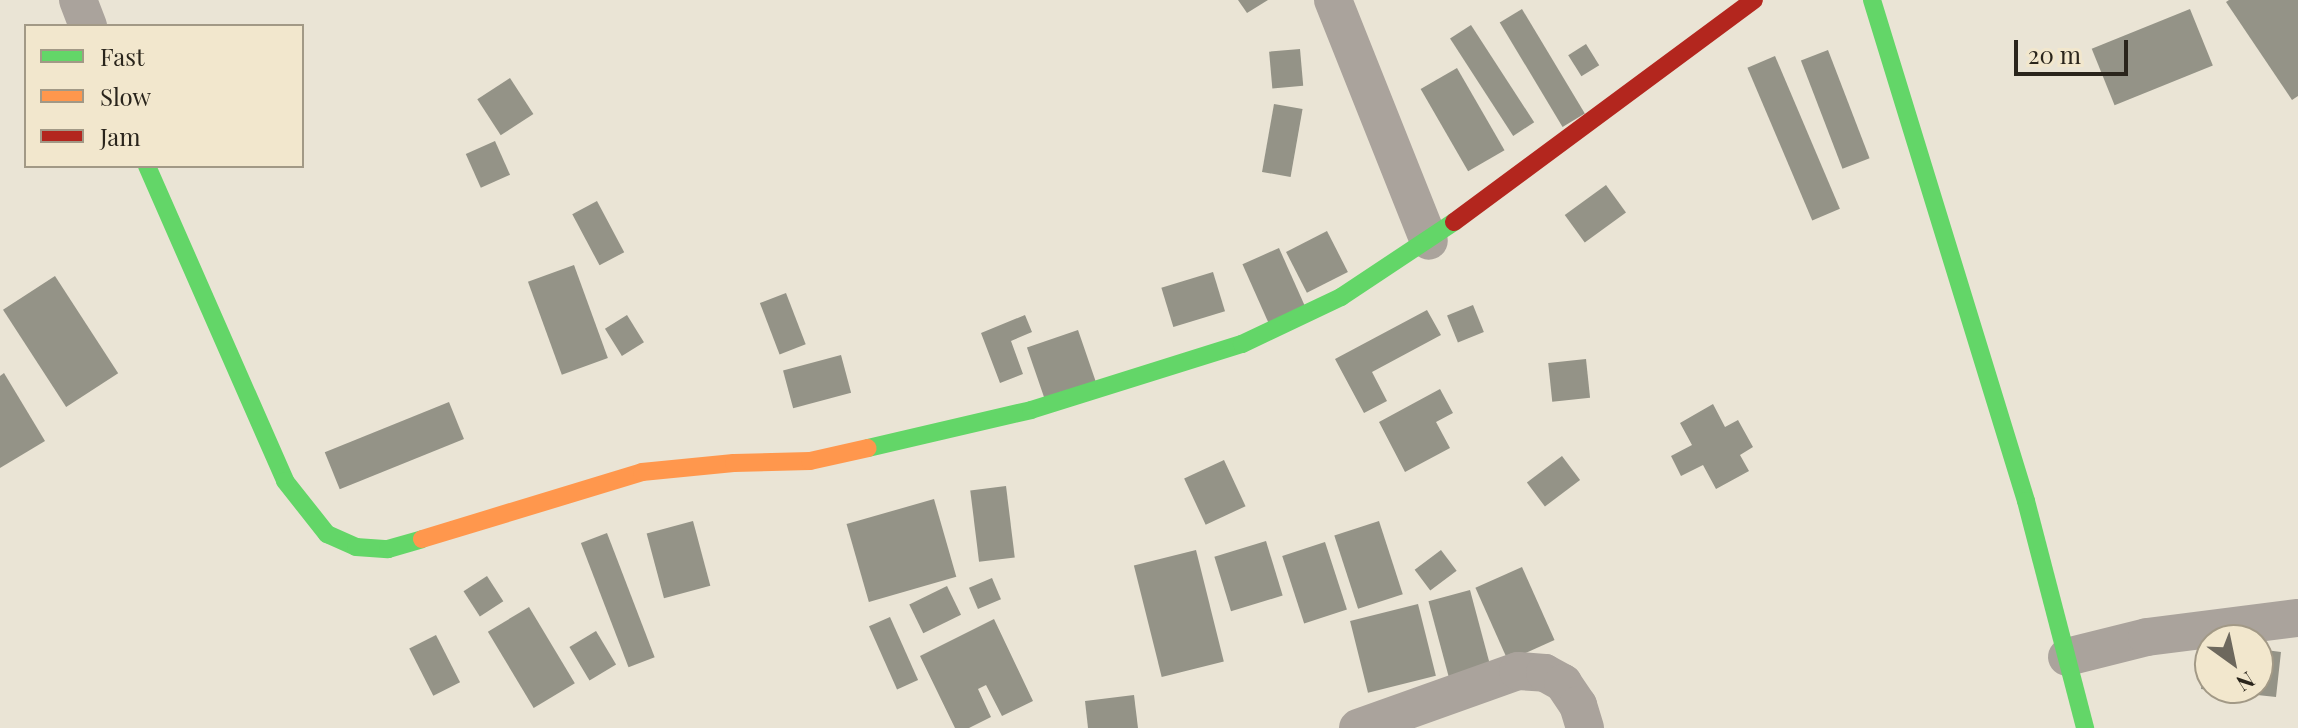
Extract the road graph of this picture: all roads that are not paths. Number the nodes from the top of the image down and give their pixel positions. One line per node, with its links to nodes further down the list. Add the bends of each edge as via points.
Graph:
1 (78, 0): 5 (street)
2 (1333, 0): 7 (street)
3 (1754, 0): 7 (street)
4 (1872, 0): 9 (street, via 2026,501)
5 (87, 24)
6 (148, 168): 7 (street, via 285,481 327,534 356,547 388,549 642,472 810,461 1031,410 1242,344 1341,297)
7 (1429, 241)
8 (2298, 618): 9 (street, via 2147,637)
9 (2067, 657): 12 (street)
10 (1358, 728): 11 (street, via 1518,671 1545,673 1563,683)
11 (1585, 728)
12 (2085, 728)

